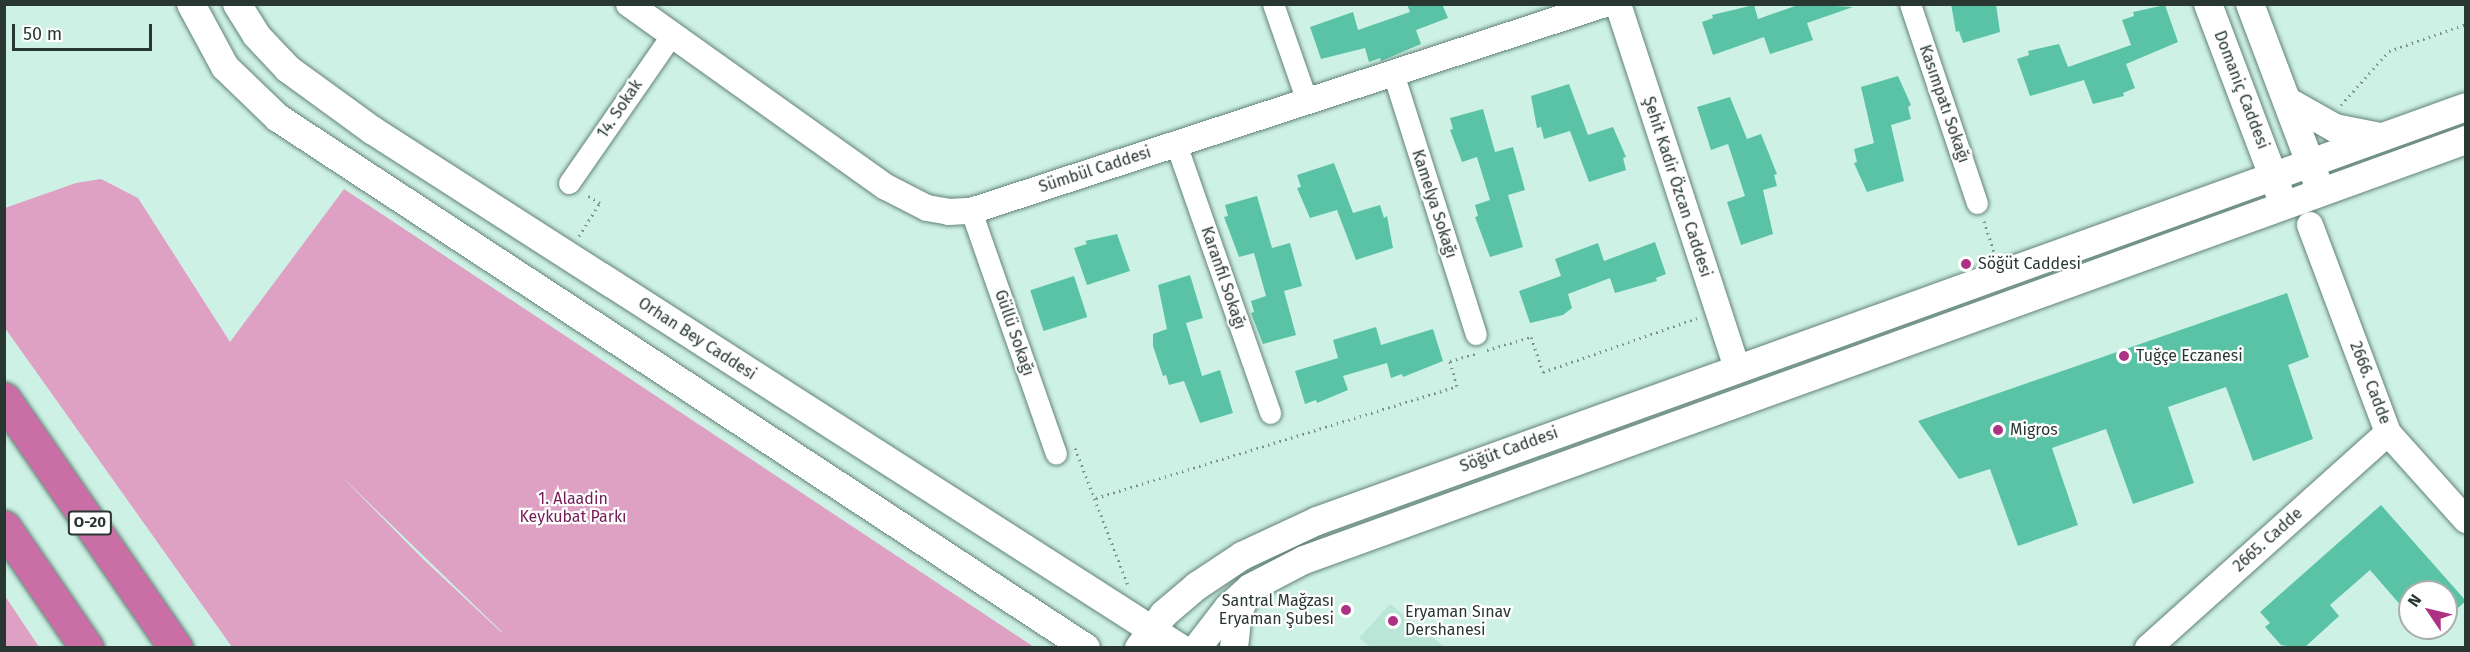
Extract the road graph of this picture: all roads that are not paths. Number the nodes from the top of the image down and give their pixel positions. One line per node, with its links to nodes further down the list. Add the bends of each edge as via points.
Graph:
1 (191, 4): 38 (main road, via 225,67 251,94 302,135)
2 (237, 4): 35 (main road, Orhan Bey Caddesi, via 263,43 309,86)
3 (629, 4): 10 (street, Sümbül Caddesi)
4 (1273, 4): 13 (street)
5 (1605, 4): 11 (street, Sümbül Caddesi)
6 (1618, 4): 27 (street, Şehit Kadir Özcan Caddesi)
7 (1910, 4): 22 (street, Kasımpatı Sokağı)
8 (2208, 4): 19 (main road, Domaniç Caddesi)
9 (2250, 4): 12 (main road)
10 (672, 34): 20 (street, 14. Sokak); 24 (street, Sümbül Caddesi, via 907,200 949,212)
11 (1393, 74): 13 (street, Sümbül Caddesi); 26 (street, Kamelya Sokağı)
12 (2288, 101): 15 (main road, via 2323,124); 18 (main road)
13 (1307, 102): 17 (street, Sümbül Caddesi)
14 (2466, 107): 15 (main road, Söğüt Caddesi)
15 (2382, 137): 18 (main road, Söğüt Caddesi)
16 (2466, 140): 21 (main road, Söğüt Caddesi)
17 (1176, 144): 24 (street, Sümbül Caddesi); 29 (street, Karanfil Sokağı)
18 (2310, 163): 19 (main road, Söğüt Caddesi); 21 (main road)
19 (2273, 176): 23 (main road, Domaniç Caddesi); 27 (main road, Söğüt Caddesi)
20 (569, 183)
21 (2321, 193): 23 (main road, Söğüt Caddesi); 25 (street)
22 (1977, 203)
23 (2284, 206): 25 (street); 34 (main road, Söğüt Caddesi, via 1345,544)
24 (971, 211): 31 (street, Güllü Sokağı)
25 (2310, 225): 30 (street, 2666. Cadde)
26 (1476, 334)
27 (1737, 369): 35 (main road, Söğüt Caddesi, via 1277,538 1197,586)
28 (4, 399): 37 (highway, O-20)
29 (1270, 412)
30 (2388, 433): 32 (street, 2666. Cadde); 42 (street, 2665. Cadde)
31 (1056, 454)
32 (2466, 520)
33 (4, 527): 36 (highway)
34 (1250, 588): 40 (main road, Söğüt Caddesi, via 1228,608); 41 (main road, via 1238,612)
35 (1144, 633): 39 (main road, Orhan Bey Caddesi)
36 (87, 648)
37 (176, 648)
38 (1086, 648)
39 (1180, 648)
40 (1197, 648)
41 (1234, 648)
42 (2148, 648)

